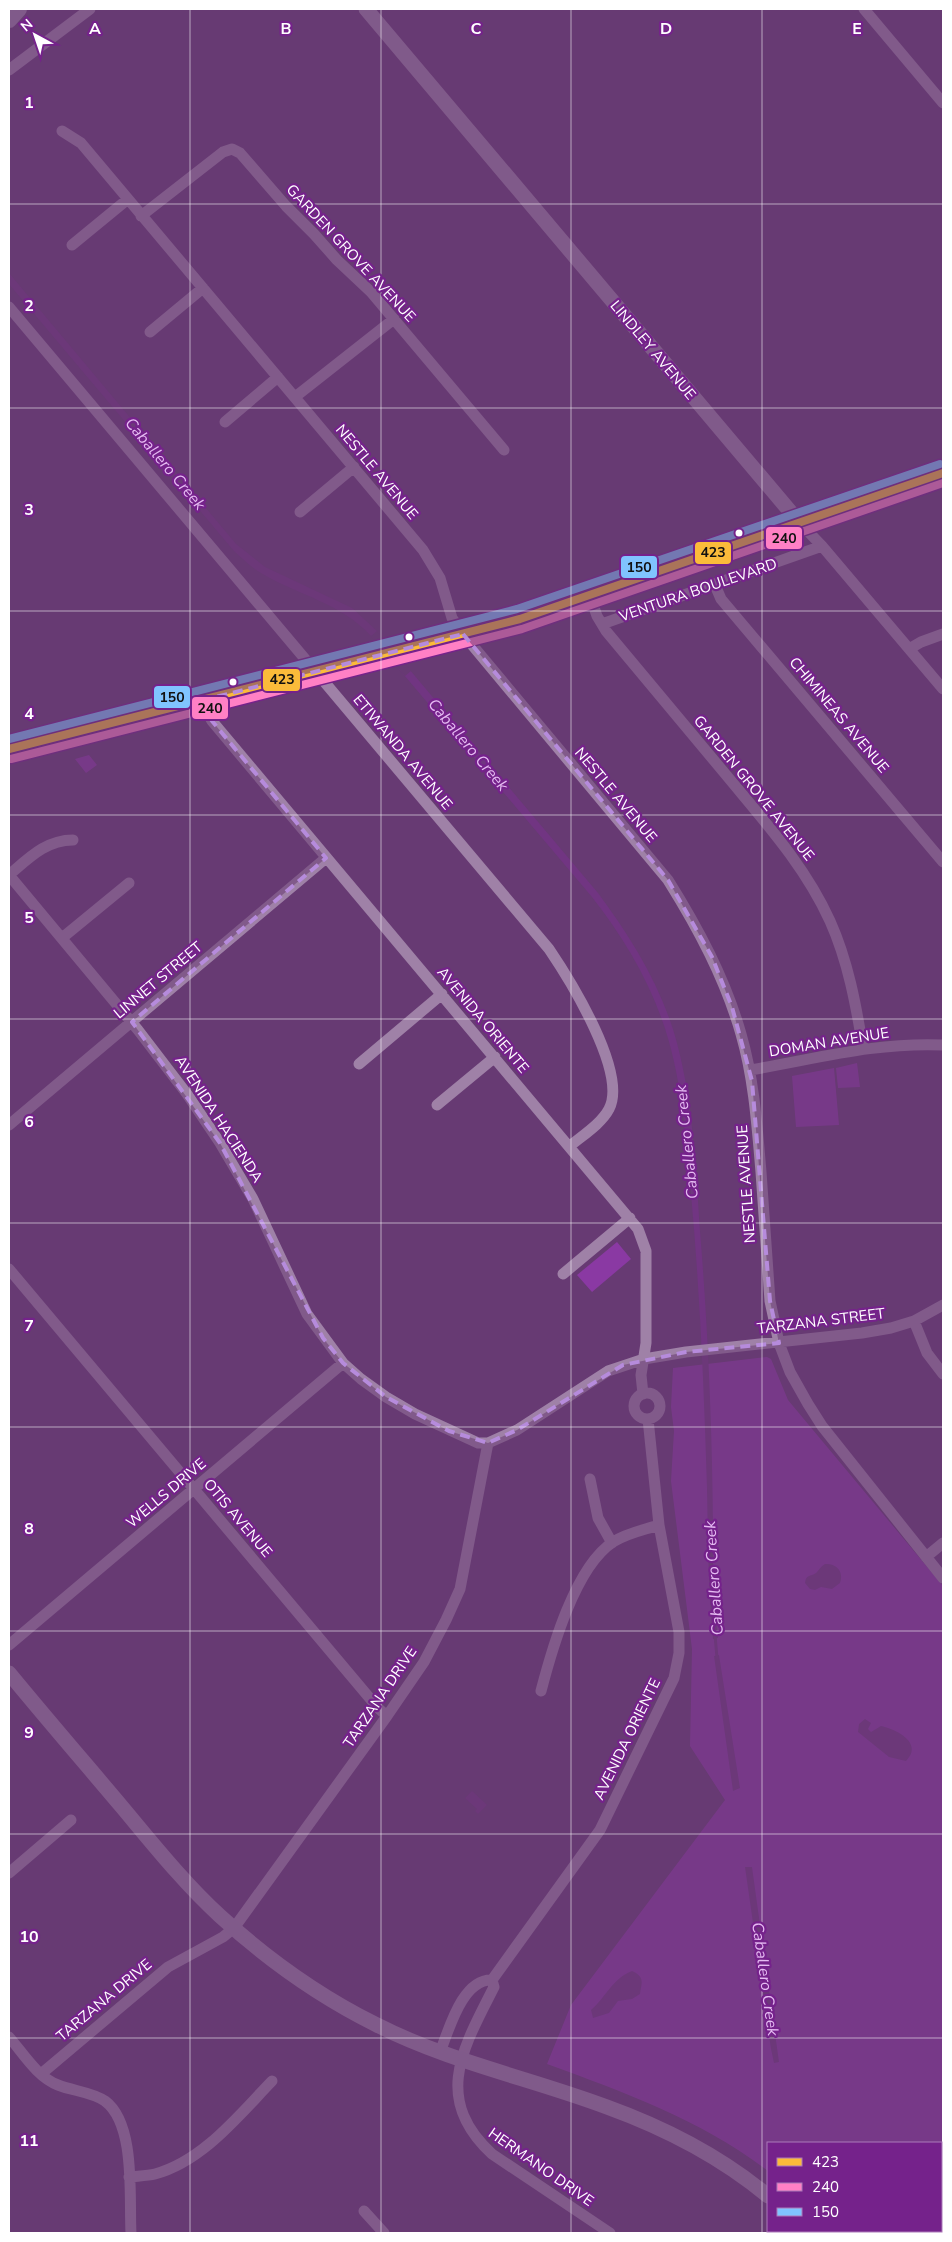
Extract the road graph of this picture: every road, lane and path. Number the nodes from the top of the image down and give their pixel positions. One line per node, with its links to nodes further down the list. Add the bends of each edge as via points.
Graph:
1 (19, 9): 5 (highway)
2 (90, 9): 6 (street)
3 (366, 9): 23 (main road, LINDLEY AVENUE)
4 (864, 9): 7 (street)
5 (9, 20)
6 (9, 70)
7 (943, 103)
8 (62, 131): 9 (street, NESTLE AVENUE, via 81,144)
9 (128, 199): 10 (street, NESTLE AVENUE); 11 (street)
10 (141, 216): 12 (street, NESTLE AVENUE); 14 (street, GARDEN GROVE AVENUE, via 223,152 232,149 240,153)
11 (72, 245)
12 (203, 288): 15 (street); 16 (street, NESTLE AVENUE)
13 (9, 307): 31 (street, ETIWANDA AVENUE)
14 (394, 319): 17 (street); 19 (street, GARDEN GROVE AVENUE)
15 (150, 332)
16 (278, 377): 17 (street, NESTLE AVENUE); 18 (street)
17 (295, 397): 20 (street, NESTLE AVENUE)
18 (225, 422)
19 (504, 450)
20 (354, 467): 22 (street); 28 (street, NESTLE AVENUE, via 432,562 446,593 452,618)
21 (943, 473): 23 (main road, VENTURA BOULEVARD)
22 (300, 512)
23 (799, 522): 24 (street, LINDLEY AVENUE); 26 (main road, VENTURA BOULEVARD)
24 (822, 546): 25 (street, VENTURA BOULEVARD); 30 (street, LINDLEY AVENUE)
25 (715, 585): 27 (street, VENTURA BOULEVARD); 37 (street, CHIMINEAS AVENUE, via 721,599)
26 (590, 596): 27 (street, GARDEN GROVE AVENUE); 28 (main road, VENTURA BOULEVARD)
27 (602, 624): 45 (street, GARDEN GROVE AVENUE, via 783,843 811,883 844,958)
28 (463, 634): 31 (main road, VENTURA BOULEVARD); 49 (street, NESTLE AVENUE, via 672,887 712,957 732,1007)
29 (943, 634): 30 (street)
30 (909, 649): 32 (street, LINDLEY AVENUE)
31 (316, 672): 33 (main road, VENTURA BOULEVARD); 52 (street, ETIWANDA AVENUE, via 549,949 570,981 594,1028 611,1073 614,1096 603,1118)
32 (943, 689)
33 (200, 701): 34 (main road, VENTURA BOULEVARD); 36 (street, AVENIDA ORIENTE, via 212,721)
34 (9, 750)
35 (73, 840): 38 (street, AVENIDA HACIENDA, via 55,842 40,849)
36 (326, 858): 41 (street, AVENIDA ORIENTE); 42 (street, LINNET STREET)
37 (943, 862)
38 (9, 875): 40 (street, AVENIDA HACIENDA)
39 (128, 883): 40 (street)
40 (62, 938): 42 (street, AVENIDA HACIENDA)
41 (442, 994): 43 (street); 47 (street, AVENIDA ORIENTE)
42 (132, 1022): 51 (street, LINNET STREET); 60 (street, AVENIDA HACIENDA, via 167,1065 220,1143 253,1199 307,1314)
43 (382, 1044): 46 (street); 48 (street)
44 (943, 1045): 45 (street, DOMAN AVENUE)
45 (863, 1048): 49 (street, DOMAN AVENUE)
46 (390, 1054)
47 (495, 1057): 50 (street); 52 (street, AVENIDA ORIENTE)
48 (359, 1064)
49 (750, 1070): 58 (street, NESTLE AVENUE, via 756,1106 770,1300)
50 (437, 1105)
51 (9, 1125)
52 (570, 1146): 53 (street, AVENIDA ORIENTE)
53 (630, 1218): 55 (street); 59 (street, AVENIDA ORIENTE, via 646,1251)
54 (9, 1269): 66 (street, OTIS AVENUE)
55 (563, 1274)
56 (943, 1305): 57 (street, TARZANA STREET)
57 (914, 1321): 58 (street, TARZANA STREET, via 862,1333); 61 (street, via 927,1353)
58 (779, 1342): 59 (street, TARZANA STREET); 70 (street, NESTLE AVENUE, via 799,1388 822,1426)
59 (644, 1359): 62 (street, AVENIDA ORIENTE, via 641,1375); 64 (street, via 608,1371 517,1430)
60 (343, 1363): 64 (street, AVENIDA HACIENDA, via 386,1397 415,1414 478,1443); 66 (street, WELLS DRIVE)
61 (943, 1374)
62 (643, 1394): 63 (street, AVENIDA ORIENTE, via 637,1398 634,1408 640,1417); 63 (street, via 655,1396 659,1404 655,1415)
63 (648, 1419): 67 (street, AVENIDA ORIENTE)
64 (488, 1443): 75 (street, TARZANA DRIVE, via 460,1589 424,1662)
65 (590, 1479): 68 (street, via 598,1518)
66 (193, 1489): 72 (street, WELLS DRIVE); 75 (street, OTIS AVENUE)
67 (660, 1525): 68 (street); 79 (street, AVENIDA ORIENTE, via 679,1632 674,1678 600,1830)
68 (612, 1543): 74 (street, via 595,1559 583,1577 553,1645)
69 (943, 1543): 70 (street)
70 (926, 1557): 71 (street, NESTLE AVENUE)
71 (943, 1578)
72 (9, 1645)
73 (9, 1673): 78 (main road, via 170,1864)
74 (541, 1691)
75 (387, 1716): 78 (street, TARZANA DRIVE)
76 (71, 1820): 77 (street)
77 (9, 1873)
78 (234, 1928): 81 (main road, via 330,2000); 83 (street, TARZANA DRIVE, via 223,1938 168,1966)
79 (492, 1980): 81 (street, AVENIDA ORIENTE, via 486,1980 467,1993); 82 (street, AVENIDA ORIENTE, via 494,1987)
80 (9, 2037): 83 (street)
81 (440, 2052): 82 (main road)
82 (462, 2060): 86 (main road, via 645,2122 711,2156); 90 (street, HERMANO DRIVE, via 457,2088 459,2107 476,2140)
83 (41, 2074): 85 (street, via 57,2084 105,2101 116,2113 124,2128)
84 (272, 2081): 85 (street, via 222,2132 190,2158 154,2174)
85 (129, 2176): 88 (street)
86 (764, 2193)
87 (364, 2211): 89 (street)
88 (130, 2233)
89 (384, 2233)
90 (610, 2233)

